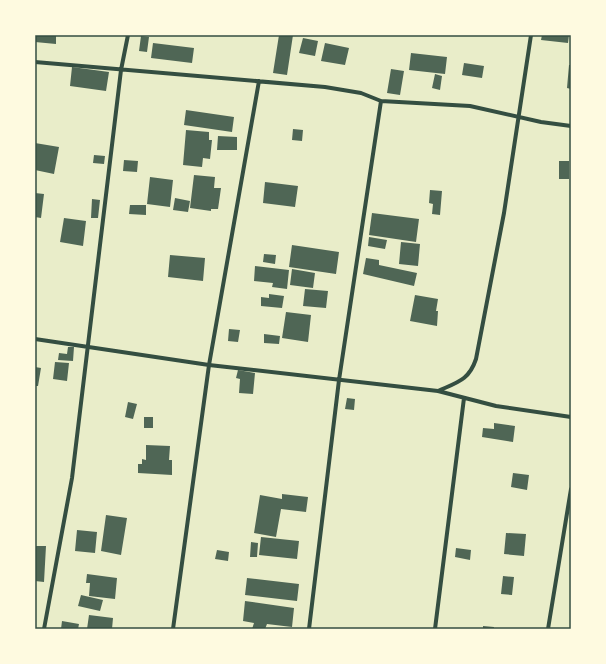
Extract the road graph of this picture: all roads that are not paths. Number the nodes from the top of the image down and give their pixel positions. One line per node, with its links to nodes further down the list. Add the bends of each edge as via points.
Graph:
1 (128, 35): 4 (street)
2 (531, 35): 7 (street)
3 (35, 62): 4 (street)
4 (121, 70): 5 (street); 10 (street)
5 (259, 81): 6 (street, via 325,87 361,93); 11 (street)
6 (380, 101): 7 (street, via 470,106); 12 (street)
7 (518, 116): 8 (street); 13 (street, via 504,213 476,359 466,378)
8 (571, 126)
9 (35, 339): 10 (street)
10 (88, 346): 11 (street); 17 (street, via 72,478)
11 (209, 365): 12 (street); 18 (street)
12 (339, 380): 13 (street); 19 (street)
13 (438, 391): 14 (street)
14 (464, 398): 15 (street, via 496,406); 20 (street)
15 (571, 417)
16 (571, 489): 21 (street)
17 (44, 629)
18 (173, 629)
19 (309, 629)
20 (435, 629)
21 (548, 629)

